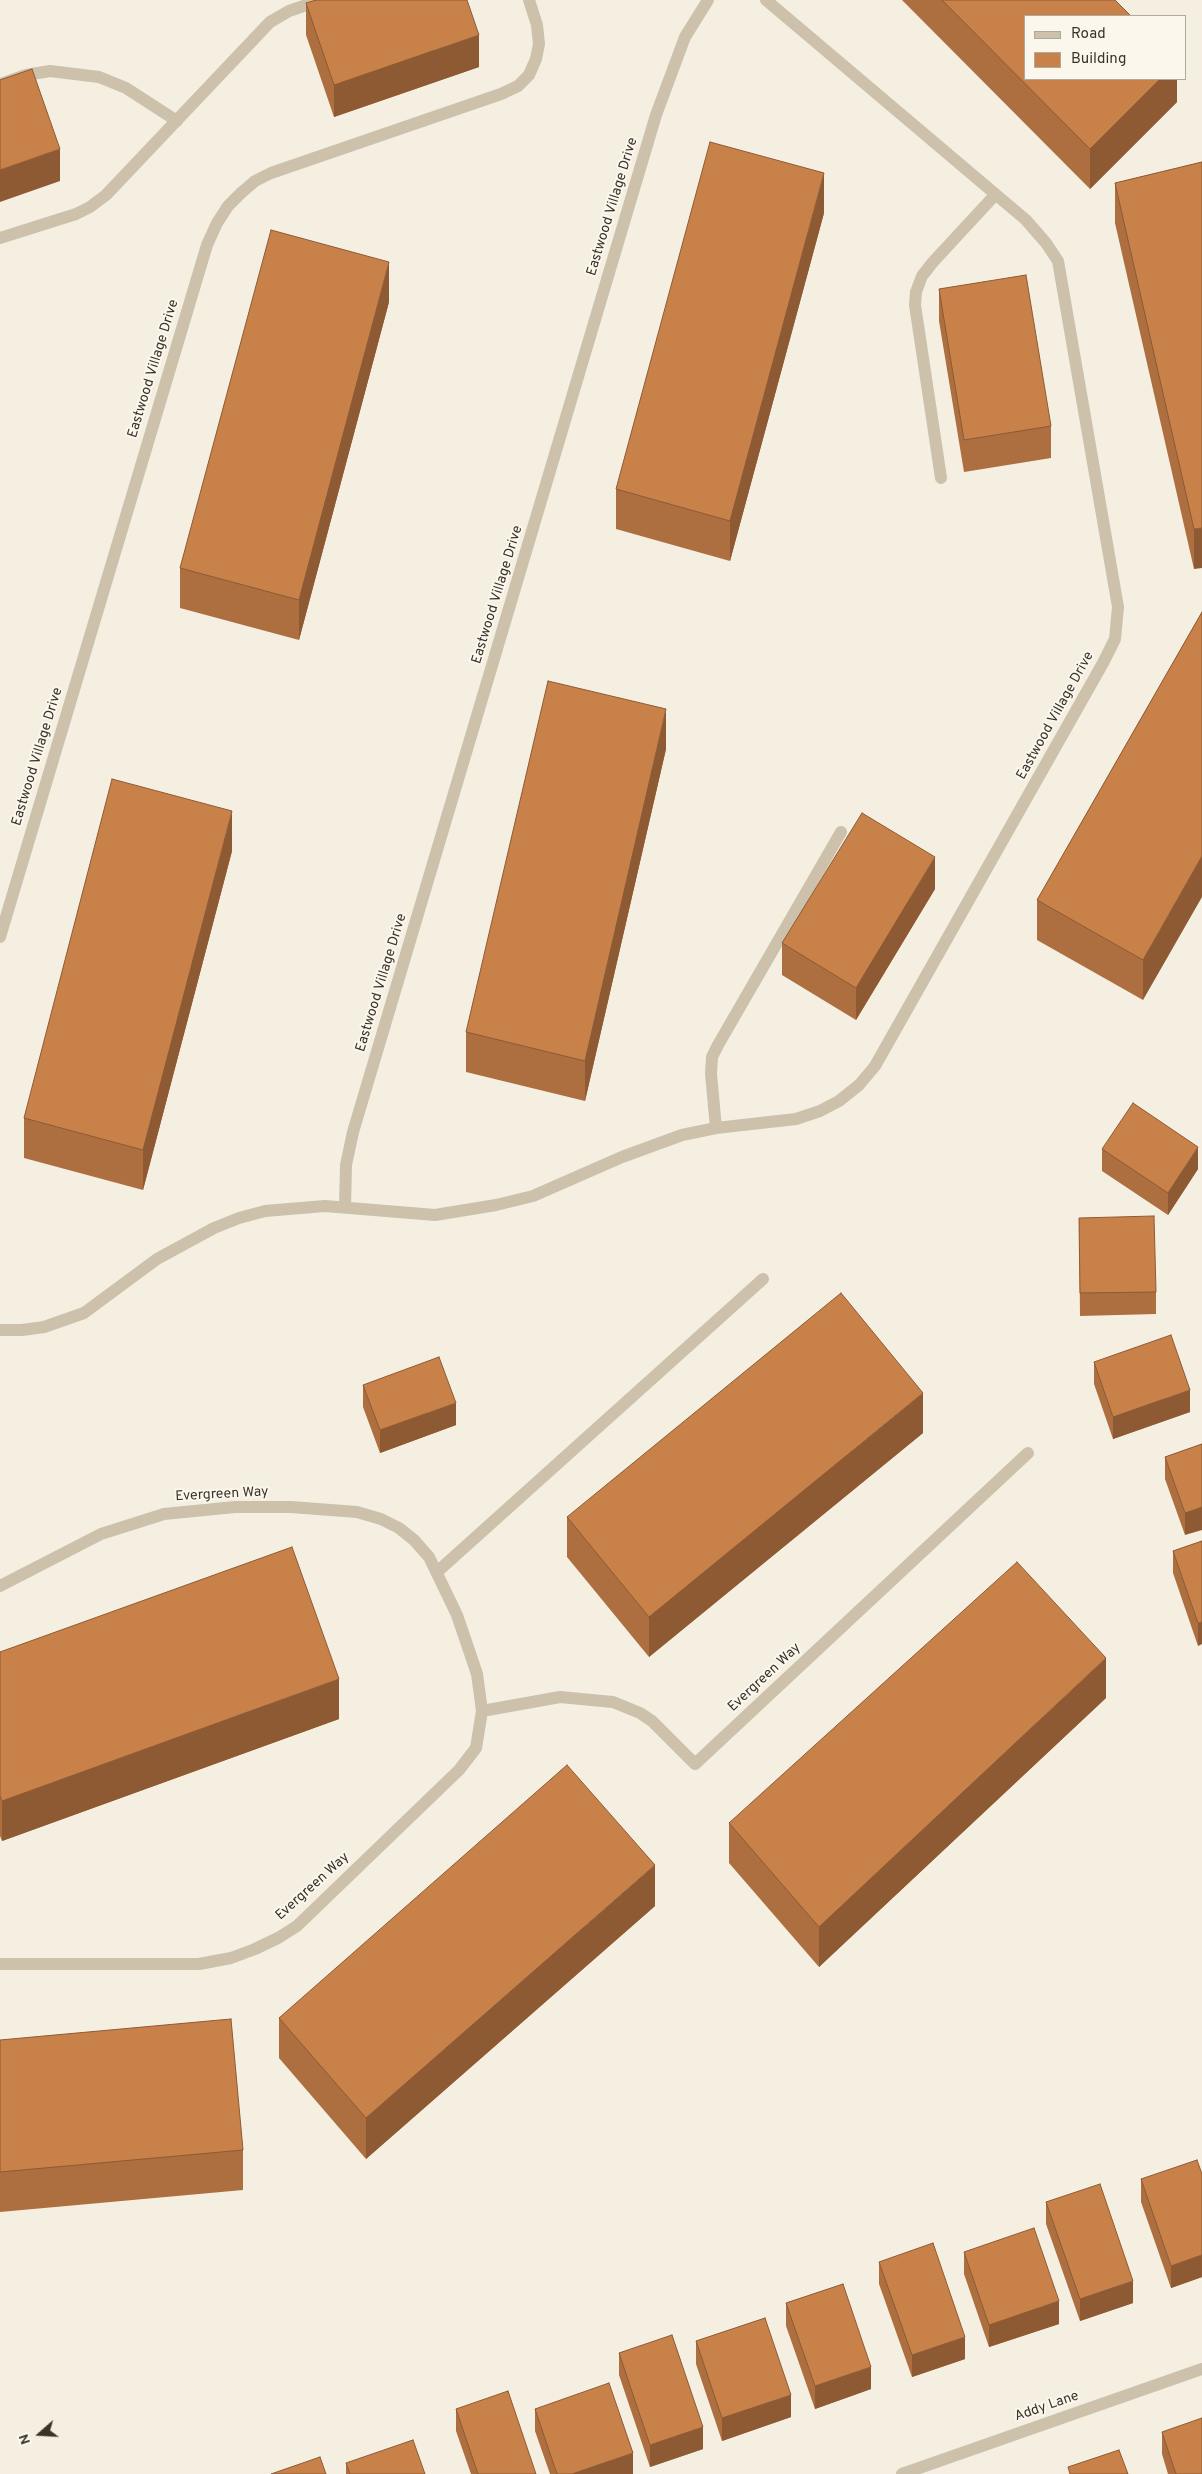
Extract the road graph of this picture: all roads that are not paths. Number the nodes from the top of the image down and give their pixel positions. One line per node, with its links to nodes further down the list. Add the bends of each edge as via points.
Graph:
1 (321, 0): 6 (street, via 289,11 270,22)
2 (529, 0): 11 (street, Eastwood Village Drive, via 539,44 529,75 518,86 271,173 241,193 216,223)
3 (708, 0): 13 (street, Eastwood Village Drive, via 685,37 654,124 353,1132 346,1165)
4 (766, 0): 7 (street, Eastwood Village Drive)
5 (0, 84): 6 (street, via 50,71 99,77 126,88)
6 (177, 120): 8 (street, via 106,195 90,207)
7 (995, 194): 9 (street, via 933,262 922,276 916,292 915,305); 12 (street, Eastwood Village Drive, via 1026,220 1058,262 1118,607 1115,639 875,1066 846,1096 820,1111 796,1119)
8 (0, 238)
9 (941, 478)
10 (841, 832): 12 (street, via 712,1058)
11 (0, 937)
12 (716, 1128): 13 (street, Eastwood Village Drive, via 652,1145 533,1196 477,1209 435,1215)
13 (345, 1207): 15 (street, Eastwood Village Drive, via 265,1211 239,1218 157,1259 84,1313 44,1327)
14 (763, 1279): 17 (street)
15 (0, 1330)
16 (1028, 1453): 19 (street, Evergreen Way, via 695,1764 640,1712 612,1702 560,1697)
17 (437, 1572): 18 (street, Evergreen Way, via 414,1540 381,1519 331,1508 235,1507 164,1514 129,1524 76,1545); 19 (street, Evergreen Way, via 457,1615 477,1674)
18 (0, 1586)
19 (482, 1711): 20 (street, Evergreen Way, via 476,1748 459,1770 296,1926 278,1938 231,1958 199,1964)
20 (0, 1964)
21 (1202, 2369): 22 (street, Addy Lane)
22 (902, 2474)

